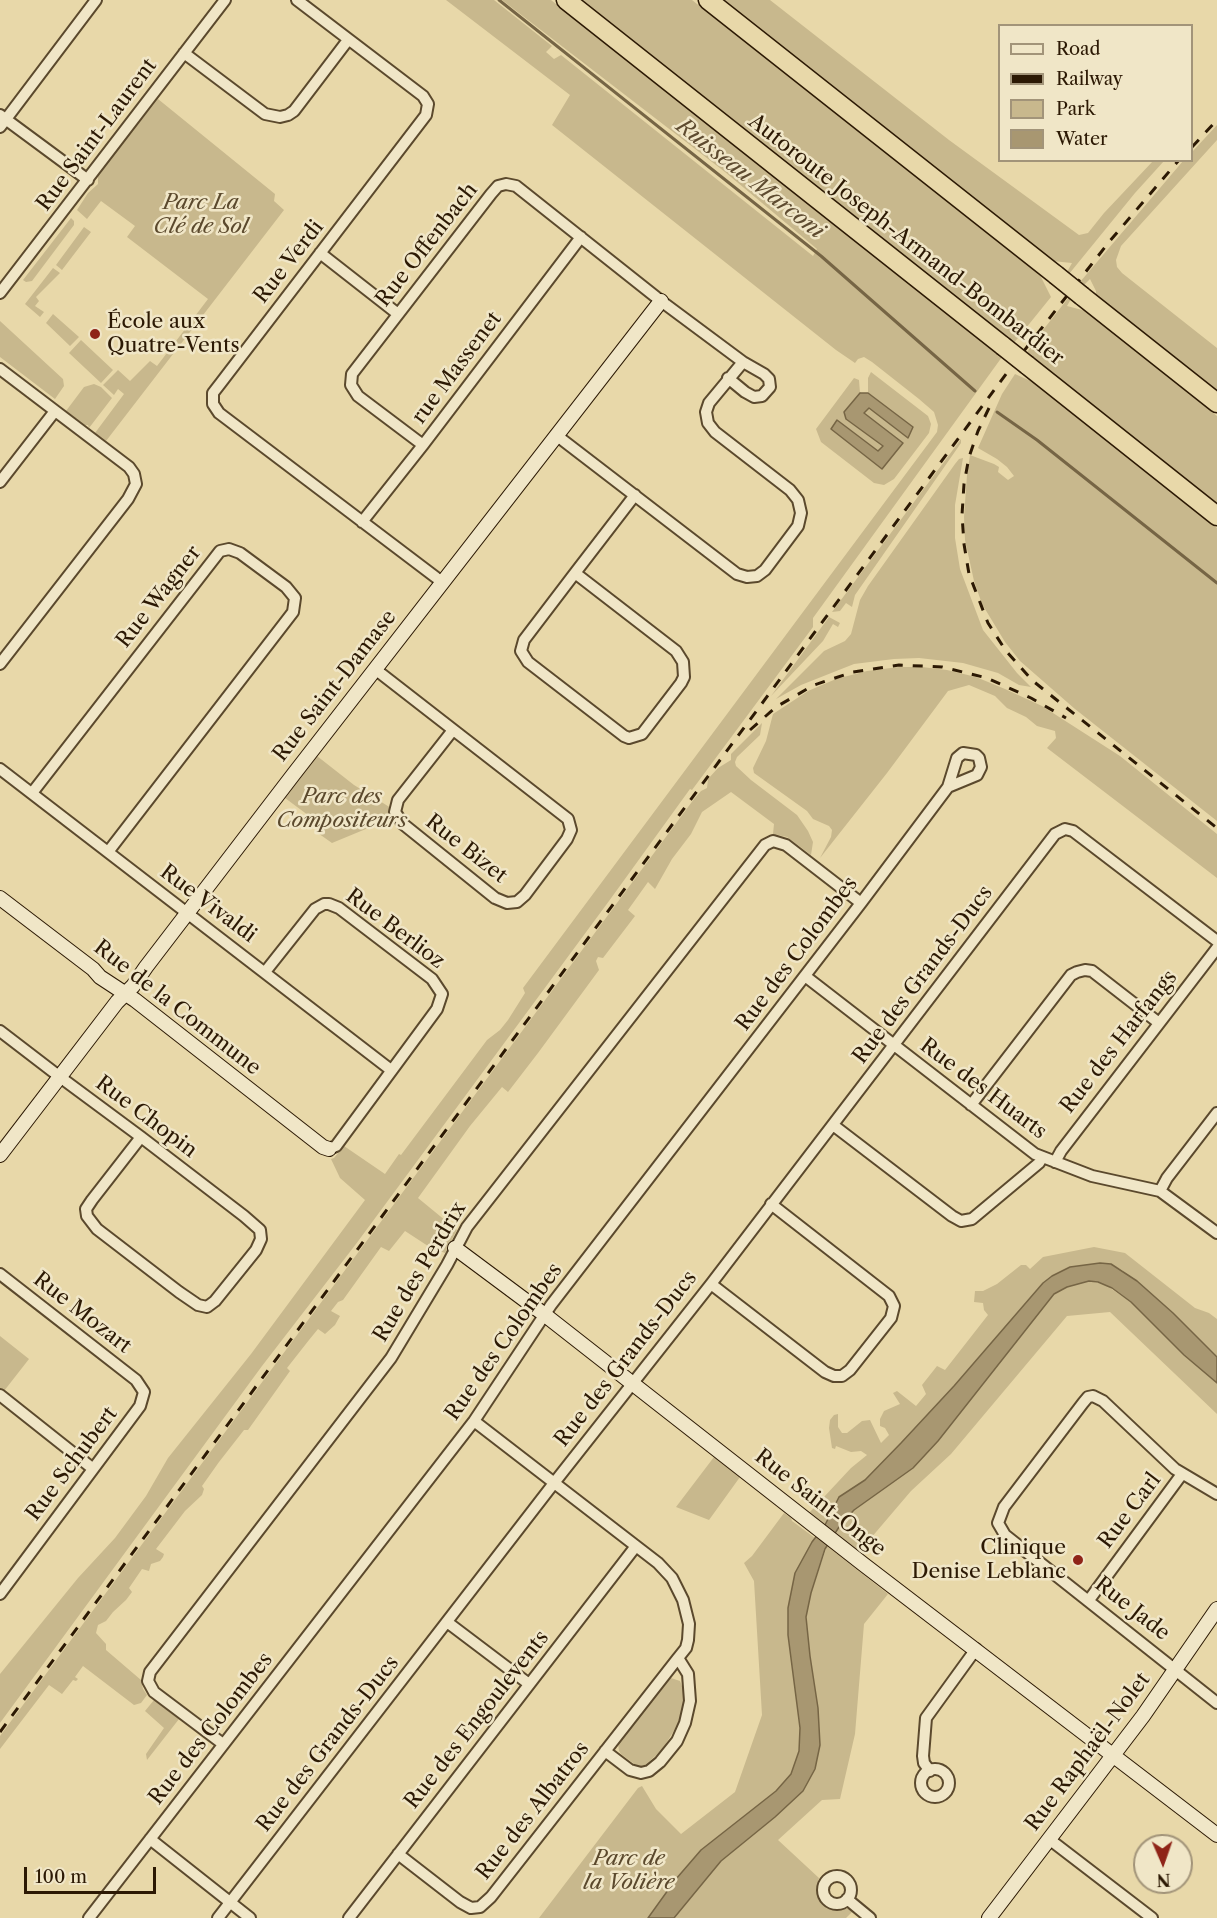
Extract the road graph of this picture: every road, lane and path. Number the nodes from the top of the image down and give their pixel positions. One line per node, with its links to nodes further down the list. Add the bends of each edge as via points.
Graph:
1 (96, 0): 8 (street)
2 (225, 0): 7 (street, Rue Saint-Laurent)
3 (297, 0): 6 (street, Rue Verdi)
4 (566, 0): 24 (highway, Autoroute Joseph-Armand-Bombardier, bridge)
5 (708, 0): 18 (highway, bridge)
6 (348, 40): 7 (street, via 294,111 280,117 265,114); 11 (street, Rue Verdi, via 423,96 428,110 422,123)
7 (184, 53): 9 (street, Rue Saint-Laurent)
8 (2, 120): 9 (street)
9 (88, 180): 12 (street, Rue Saint-Laurent)
10 (581, 237): 13 (street, Rue Offenbach); 14 (street, Rue Offenbach, via 516,186 502,185); 21 (street, rue Massenet)
11 (320, 253): 14 (street); 25 (street, Rue Verdi, via 216,389 213,404 219,413)
12 (0, 293)
13 (661, 301): 15 (street, Rue Offenbach); 20 (street, Rue Saint-Damase)
14 (398, 314): 21 (street, Rue Offenbach, via 355,369 351,385 358,396)
15 (743, 362): 17 (street); 17 (street, Rue Offenbach, via 767,377 767,393 750,395)
16 (0, 369): 19 (street)
17 (728, 378): 23 (street, via 707,407 711,429 790,490 800,507 798,526 765,570 752,577 737,574)
18 (1217, 403)
19 (55, 411): 22 (street); 28 (street, via 129,467 135,488)
20 (556, 435): 23 (street); 27 (street, Rue Saint-Damase)
21 (423, 445): 25 (street, rue Massenet)
22 (0, 482)
23 (635, 495): 26 (street)
24 (1217, 516)
25 (362, 522): 27 (street, Rue Verdi)
26 (575, 573): 26 (street, via 524,640 523,657 624,736 642,734 681,683 684,662 676,651)
27 (442, 582): 29 (street, Rue Saint-Damase)
28 (0, 664)
29 (375, 669): 30 (street, Rue Bizet); 37 (street, Rue Saint-Damase)
30 (453, 730): 30 (street, Rue Bizet, via 398,800 395,812 404,824 495,898 517,902 567,839 570,823)
31 (0, 770): 33 (street, Rue Vivaldi)
32 (948, 787): 36 (street, Rue des Colombes)
33 (32, 793): 34 (street, Rue Vivaldi); 34 (street, Rue Wagner, via 220,551 240,553 286,587 295,598 293,612)
34 (108, 852): 37 (street, Rue Vivaldi)
35 (0, 898): 42 (street, Rue de la Commune)
36 (861, 903): 41 (street, Rue des Colombes); 59 (street, Rue des Perdrix, via 782,843 773,841 761,848 463,1232)
37 (187, 913): 40 (street, Rue Vivaldi); 42 (street, Rue Saint-Damase)
38 (1217, 941): 45 (street, Rue des Grands-Ducs, via 1066,829 1054,834)
39 (1217, 948): 43 (street, Rue des Harfangs)
40 (265, 972): 46 (street, Rue Vivaldi); 46 (street, Rue Berlioz, via 315,909 329,904 432,979 442,994 440,1005)
41 (805, 976): 45 (street, Rue des Huarts); 62 (street, Rue des Colombes)
42 (125, 994): 47 (street, Rue Saint-Damase); 52 (street, Rue de la Commune)
43 (1159, 1023): 48 (street, via 1092,971 1077,972); 55 (street, Rue des Harfangs)
44 (0, 1031): 47 (street, Rue Chopin)
45 (893, 1045): 48 (street, Rue des Huarts); 50 (street, Rue des Grands-Ducs)
46 (392, 1070): 52 (street, Rue Berlioz, via 336,1146)
47 (60, 1077): 51 (street, Rue Chopin); 53 (street, Rue Saint-Damase)
48 (971, 1105): 54 (street, Rue des Huarts)
49 (1217, 1113): 56 (street)
50 (833, 1125): 54 (street, via 961,1221 972,1219); 57 (street, Rue des Grands-Ducs)
51 (141, 1137): 51 (street, Rue Chopin, via 260,1230 261,1239 253,1254 207,1307 179,1292 88,1220 88,1206)
52 (329, 1149)
53 (0, 1155)
54 (1042, 1158): 55 (street, Rue des Huarts)
55 (1055, 1162): 56 (street, Rue des Huarts, via 1092,1176)
56 (1160, 1191): 58 (street, Rue des Huarts)
57 (771, 1204): 61 (street, Rue des Grands-Ducs); 61 (street, via 890,1296 894,1306 891,1318 850,1370 834,1376)
58 (1217, 1233)
59 (456, 1248): 62 (street, Rue Saint-Onge); 82 (street, Rue des Perdrix, via 391,1358 150,1672 148,1681 154,1692)
60 (0, 1274): 63 (street, Rue Mozart)
61 (711, 1284): 64 (street, Rue des Grands-Ducs)
62 (545, 1315): 64 (street, Rue Saint-Onge); 66 (street, Rue des Colombes)
63 (139, 1383): 67 (street, Rue Schubert, via 144,1392 141,1403)
64 (632, 1384): 69 (street, Rue des Grands-Ducs); 77 (street, Rue Saint-Onge)
65 (0, 1395): 67 (street)
66 (474, 1421): 69 (street, Rue des Albatros); 82 (street, Rue des Colombes)
67 (92, 1468): 72 (street, Rue Schubert)
68 (1182, 1474): 70 (street); 74 (street, Rue Carl); 74 (street, Rue Jade, via 1103,1401 1088,1397 1004,1507 998,1523 1005,1535)
69 (554, 1483): 71 (street, Rue des Albatros); 76 (street, Rue des Grands-Ducs)
70 (1217, 1494)
71 (636, 1546): 78 (street, Rue des Albatros, via 668,1572 683,1600 688,1640); 80 (street, Rue des Engoulevents)
72 (4, 1581): 73 (street, Rue Schubert)
73 (0, 1594)
74 (1089, 1600): 79 (street, Rue Jade)
75 (1217, 1609): 79 (street, Rue Raphaël-Nolet)
76 (447, 1622): 80 (street); 91 (street, Rue des Grands-Ducs)
77 (976, 1649): 84 (street, Rue Saint-Onge); 85 (street, via 926,1718 923,1756)
78 (678, 1658): 83 (street, Rue des Albatros); 83 (street, via 688,1674 690,1701 673,1748 654,1767 641,1773 630,1770)
79 (1175, 1669): 81 (street, Rue Jade); 84 (street, Rue Raphaël-Nolet)
80 (528, 1684): 89 (street, Rue des Engoulevents)
81 (1217, 1702)
82 (223, 1744): 87 (street, Rue des Colombes)
83 (605, 1751): 89 (street, Rue des Albatros, via 480,1907 471,1908 460,1902)
84 (1113, 1755): 86 (street, Rue Saint-Onge); 88 (street, Rue Raphaël-Nolet)
85 (930, 1771)
86 (1217, 1835)
87 (150, 1839): 91 (street); 92 (street, Rue des Colombes)
88 (1049, 1839): 97 (street, Rue Raphaël-Nolet); 98 (street)
89 (398, 1854): 95 (street, Rue des Engoulevents)
90 (847, 1899): 96 (street)
91 (230, 1903): 93 (street, Rue des Grands-Ducs); 94 (street)
92 (89, 1918)
93 (218, 1918)
94 (250, 1918)
95 (348, 1918)
96 (870, 1918)
97 (989, 1918)
98 (1152, 1918)

